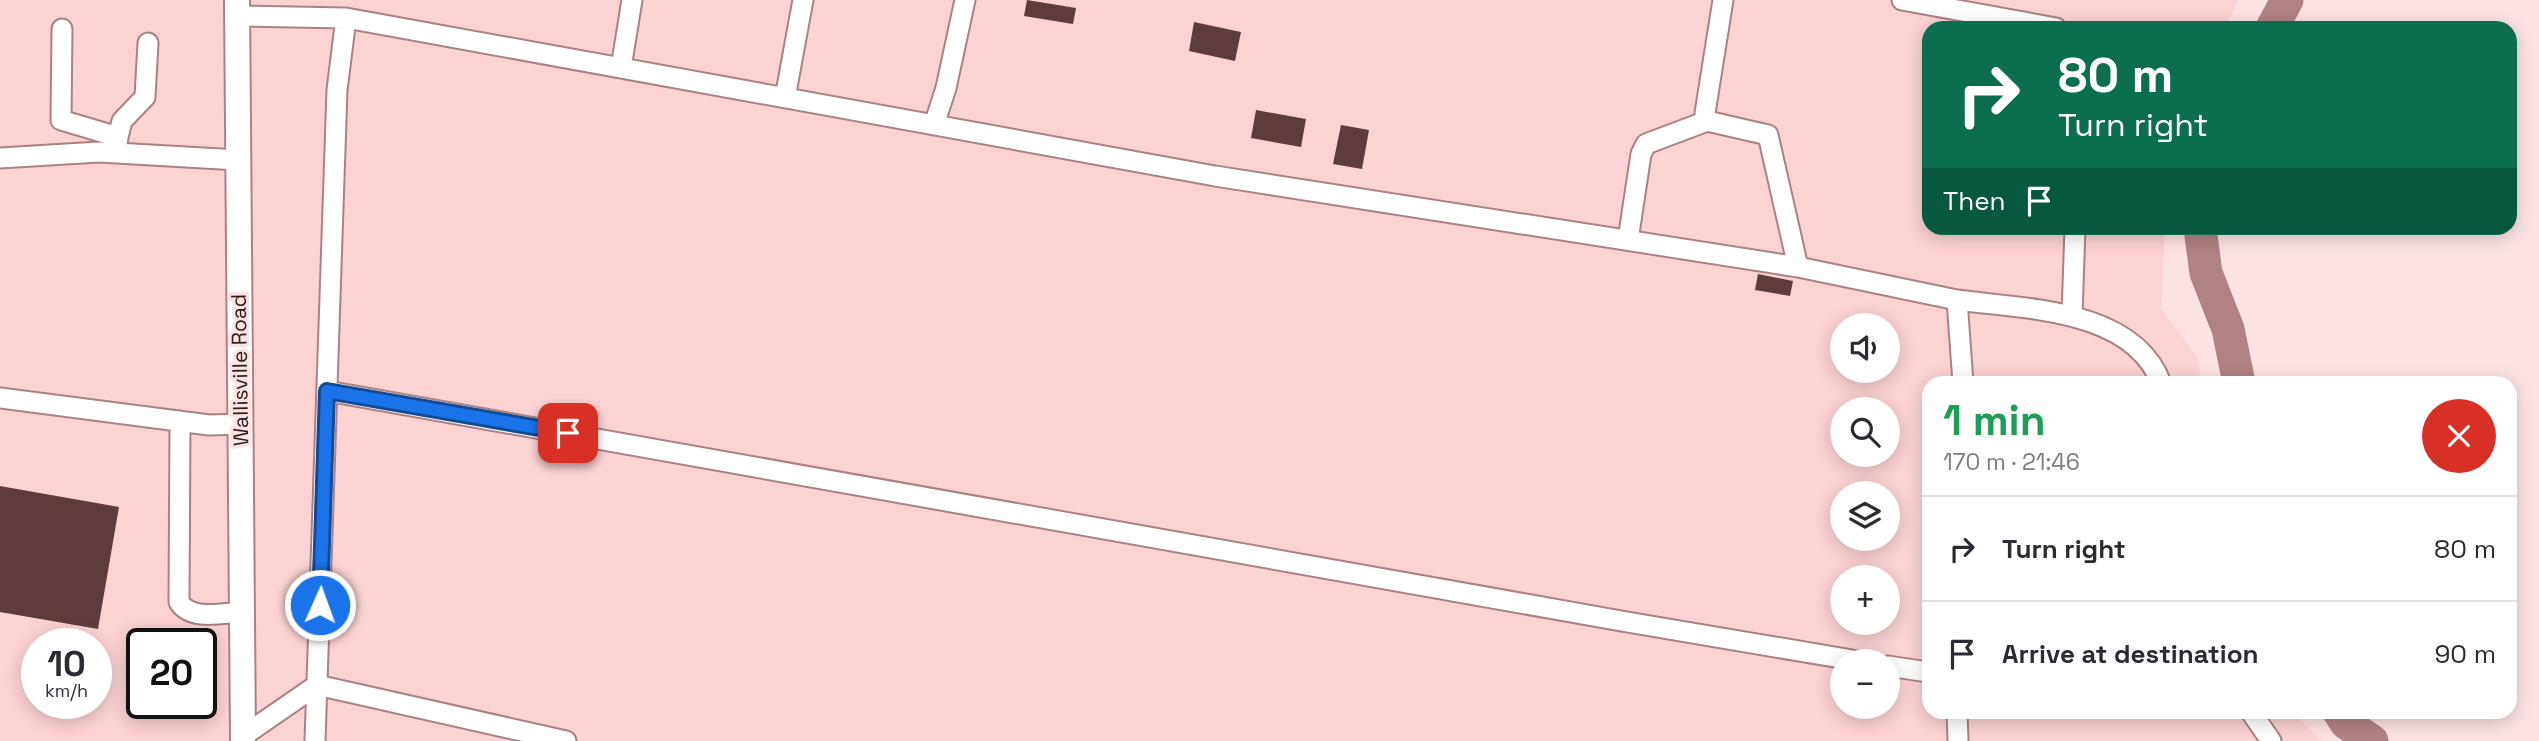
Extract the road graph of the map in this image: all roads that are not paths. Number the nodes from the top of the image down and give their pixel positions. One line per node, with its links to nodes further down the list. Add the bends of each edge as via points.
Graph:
1 (632, 0): 11 (lane)
2 (803, 0): 12 (lane)
3 (965, 0): 14 (lane)
4 (1723, 0): 13 (lane, via 1705,108)
5 (1902, 0): 8 (lane)
6 (237, 8): 7 (lane); 17 (main road, Wallisville Road)
7 (346, 18): 11 (lane); 25 (lane, via 337,90)
8 (2018, 21)
9 (62, 29): 15 (lane, via 61,120)
10 (148, 43): 15 (lane, via 145,97 122,121)
11 (621, 68): 12 (lane)
12 (785, 98): 14 (lane)
13 (1707, 121): 19 (lane, via 1646,144); 20 (lane, via 1768,135)
14 (934, 125): 19 (lane, via 1215,176)
15 (117, 145): 16 (lane); 17 (lane)
16 (0, 158)
17 (239, 160): 28 (main road, Wallisville Road)
18 (2075, 235): 22 (lane)
19 (1628, 240): 20 (lane)
20 (1798, 267): 21 (lane)
21 (1957, 300): 22 (lane); 23 (lane)
22 (2072, 315): 24 (lane, via 2105,326 2137,349)
23 (1962, 376)
24 (2158, 376)
25 (327, 391): 30 (lane); 33 (lane)
26 (0, 398): 27 (lane)
27 (180, 421): 28 (lane); 29 (lane, via 179,602 193,613)
28 (241, 424): 29 (main road, Wallisville Road)
29 (242, 612): 36 (main road, Wallisville Road)
30 (1830, 656)
31 (1900, 668): 32 (lane)
32 (1922, 671)
33 (317, 685): 36 (lane); 37 (lane); 38 (lane)
34 (1957, 719): 39 (lane)
35 (2256, 719): 40 (lane)
36 (243, 738)
37 (315, 741)
38 (566, 741)
39 (1958, 741)
40 (2271, 741)

